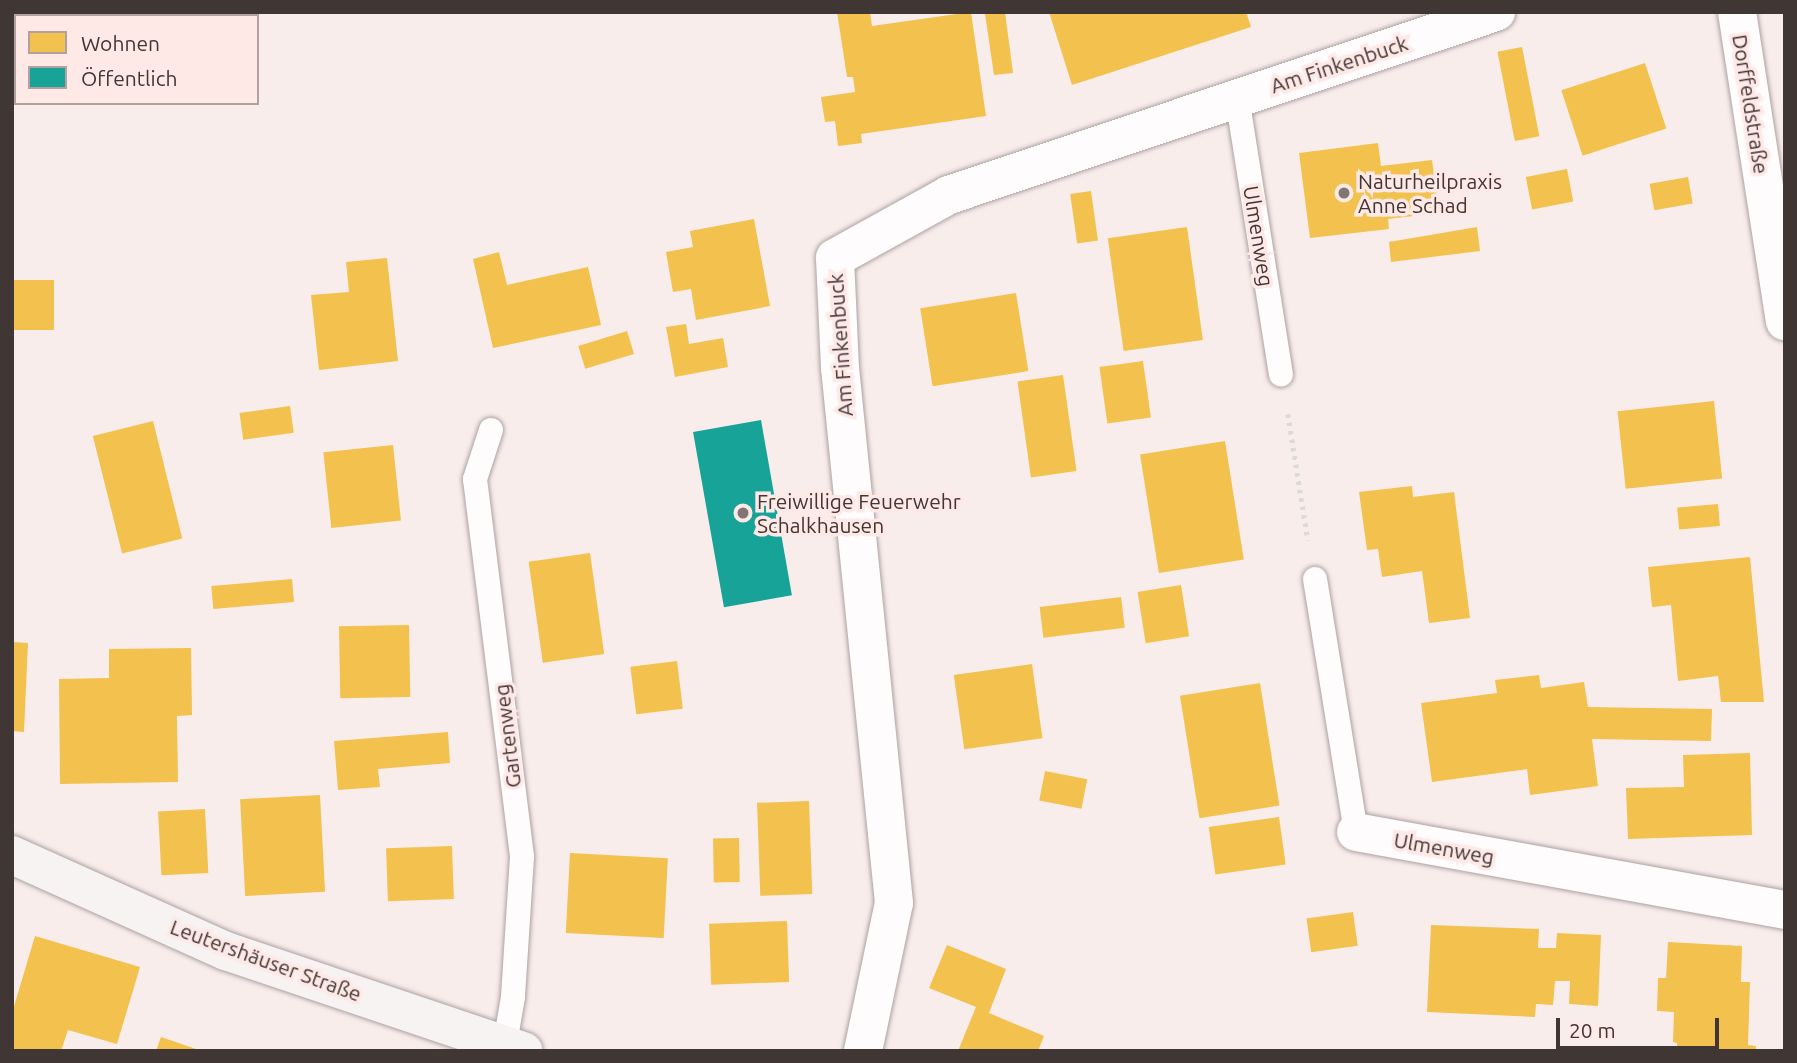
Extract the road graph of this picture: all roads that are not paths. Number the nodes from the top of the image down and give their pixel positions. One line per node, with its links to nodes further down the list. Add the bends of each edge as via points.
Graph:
1 (1496, 12): 3 (street, Am Finkenbuck)
2 (1737, 12): 4 (street, Dorffeldstraße)
3 (1237, 97): 5 (lane, Ulmenweg); 12 (street, Am Finkenbuck, via 948,195 835,258 839,368 894,903)
4 (1785, 321)
5 (1281, 375)
6 (491, 430): 11 (lane, Gartenweg, via 475,479 522,858 513,997)
7 (1315, 579): 8 (lane, Ulmenweg)
8 (1356, 832): 10 (street, Ulmenweg)
9 (12, 855): 11 (main road, Leutershäuser Straße, via 226,951)
10 (1785, 910)
11 (515, 1047)
12 (863, 1051)

